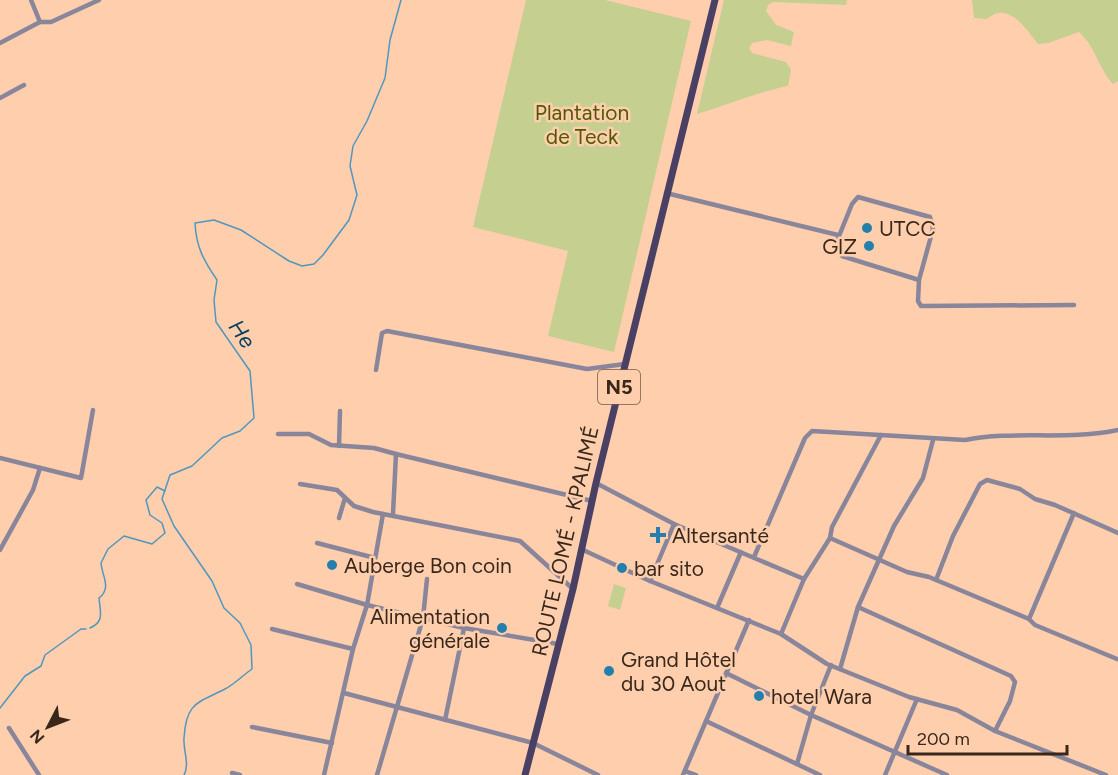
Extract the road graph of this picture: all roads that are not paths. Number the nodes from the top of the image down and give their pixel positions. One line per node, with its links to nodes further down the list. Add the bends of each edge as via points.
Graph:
1 (31, 0): 4 (street)
2 (99, 0): 4 (street, via 51,22)
3 (715, 0): 8 (main road, ROUTE LOMÉ - KPALIMÉ / N5)
4 (40, 21): 5 (street)
5 (0, 44)
6 (24, 85): 7 (street)
7 (0, 98)
8 (666, 193): 9 (street); 12 (main road, ROUTE LOMÉ - KPALIMÉ / N5)
9 (839, 236): 10 (street, via 842,256); 10 (street, via 858,197 930,217 933,229)
10 (919, 280): 11 (street, via 921,306)
11 (1074, 305)
12 (625, 364): 13 (street, via 587,369 387,331 382,333); 24 (main road, ROUTE LOMÉ - KPALIMÉ / N5)
13 (376, 370)
14 (93, 410): 23 (street, via 81,478)
15 (340, 411): 20 (street)
16 (1118, 430): 19 (street)
17 (278, 434): 20 (street, via 309,434)
18 (881, 435): 19 (street); 34 (street, via 832,527); 39 (street, via 810,432)
19 (933, 440): 41 (street, via 923,478)
20 (339, 446): 21 (street, via 375,448)
21 (396, 454): 27 (street); 30 (street)
22 (0, 458): 23 (street)
23 (40, 468): 37 (street, via 33,490)
24 (596, 483): 27 (main road, ROUTE LOMÉ - KPALIMÉ / N5); 32 (street)
25 (300, 484): 26 (street, via 334,489)
26 (345, 498): 29 (street, via 354,506); 31 (street)
27 (592, 501): 36 (main road, ROUTE LOMÉ - KPALIMÉ / N5)
28 (1074, 513): 33 (street); 44 (street, via 1035,499 1020,489 987,480 980,484 969,504); 52 (street)
29 (383, 514): 30 (street); 40 (street)
30 (393, 514): 47 (street, via 405,520 451,525 520,541)
31 (339, 518)
32 (674, 524): 38 (street); 45 (street)
33 (1118, 533)
34 (830, 538): 41 (street); 43 (street)
35 (317, 543): 40 (street)
36 (580, 549): 45 (street); 47 (main road, ROUTE LOMÉ - KPALIMÉ / N5)
37 (0, 550)
38 (741, 552): 39 (street); 50 (street)
39 (754, 557): 43 (street)
40 (375, 558): 48 (street)
41 (878, 559): 44 (street); 49 (street)
42 (427, 579): 51 (street)
43 (804, 579): 56 (street)
44 (936, 580): 52 (street)
45 (650, 581): 50 (street)
46 (297, 584): 48 (street)
47 (573, 589): 57 (main road, ROUTE LOMÉ - KPALIMÉ / N5)
48 (367, 605): 51 (street); 58 (street)
49 (858, 607): 61 (street); 71 (street, via 1011,676 1014,692)
50 (717, 608): 53 (street)
51 (423, 618): 54 (street); 65 (street)
52 (1029, 619): 59 (street)
53 (749, 620): 56 (street); 62 (street)
54 (464, 628): 57 (street); 67 (street)
55 (273, 629): 58 (street)
56 (781, 634): 60 (street)
57 (558, 644): 73 (main road, ROUTE LOMÉ - KPALIMÉ / N5)
58 (352, 650): 63 (street)
59 (1117, 659)
60 (831, 665): 61 (street); 66 (street)
61 (840, 669): 64 (street)
62 (726, 673): 66 (street); 68 (street)
63 (344, 693): 65 (street); 72 (street)
64 (917, 699): 71 (street, via 957,710); 74 (street)
65 (395, 707): 67 (street); 81 (street)
66 (811, 715): 74 (street); 75 (street)
67 (445, 720): 73 (street)
68 (706, 721): 75 (street); 77 (street)
69 (252, 727): 72 (street)
70 (9, 728): 78 (street)
71 (994, 731): 88 (street)
72 (332, 743): 80 (street)
73 (533, 743): 82 (main road, ROUTE LOMÉ - KPALIMÉ / N5); 83 (street)
74 (895, 753): 86 (street); 87 (street)
75 (797, 764): 85 (street)
76 (232, 773): 79 (street)
77 (684, 773): 84 (street)
78 (39, 775)
79 (240, 775)
80 (324, 775)
81 (377, 775)
82 (525, 775)
83 (598, 775)
84 (696, 775)
85 (820, 775)
86 (885, 775)
87 (947, 775)
88 (1106, 775)

